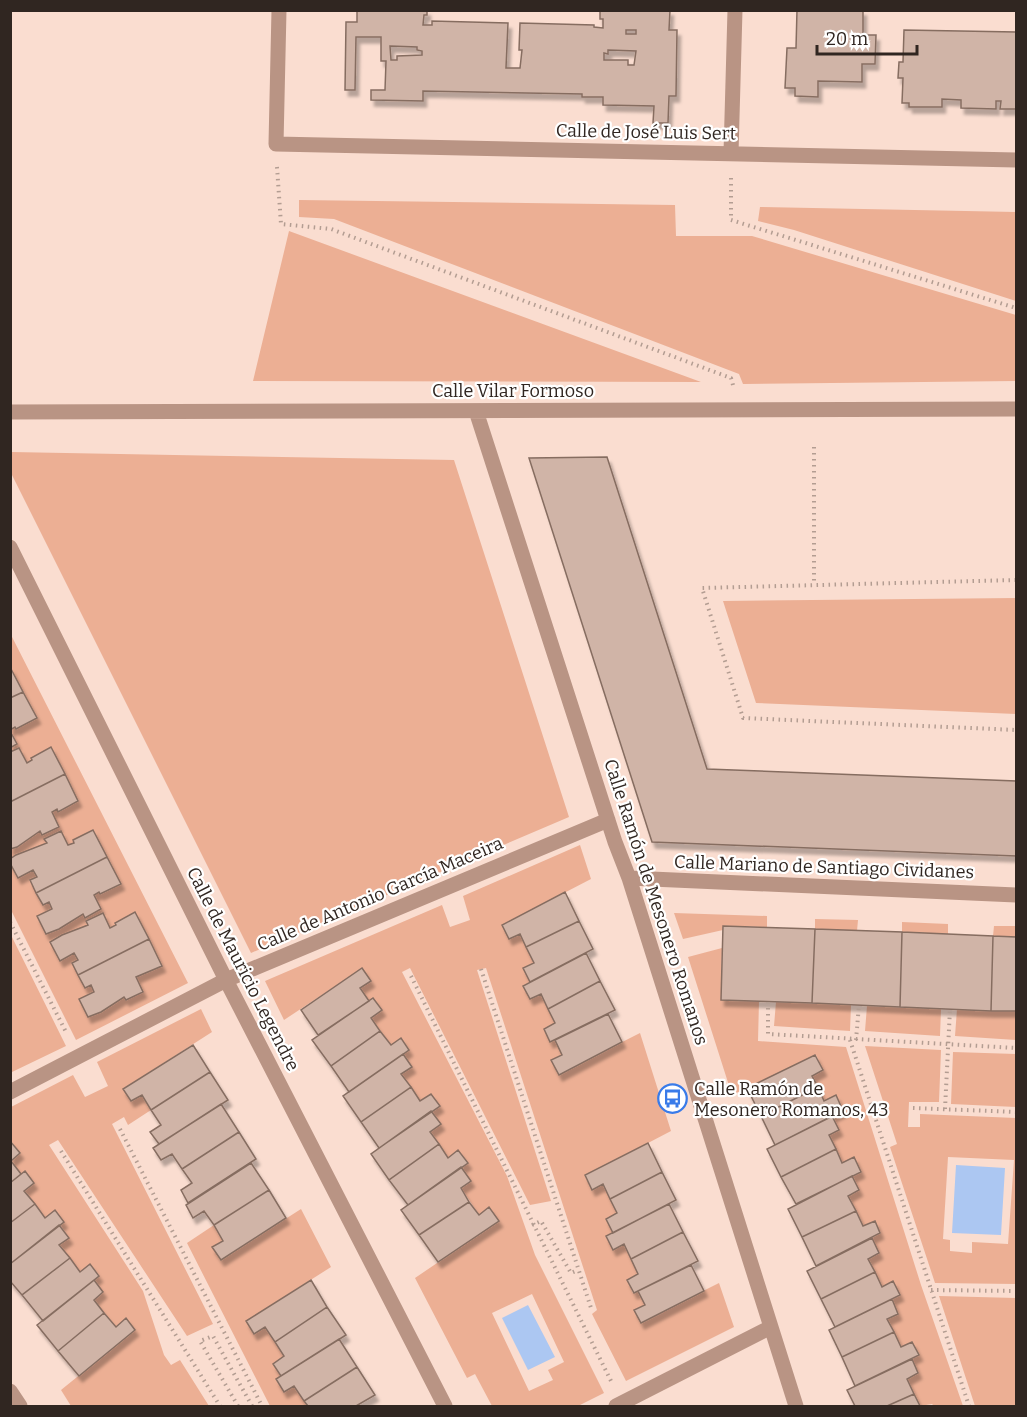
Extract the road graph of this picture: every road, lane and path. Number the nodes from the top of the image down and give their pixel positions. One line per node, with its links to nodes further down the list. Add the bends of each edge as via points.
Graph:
1 (279, 10): 3 (street)
2 (735, 10): 4 (street)
3 (276, 144): 4 (street, Calle de José Luis Sert); 7 (path, via 281,224 331,229 731,378)
4 (731, 153): 5 (street, Calle de José Luis Sert); 6 (path, via 731,220)
5 (1017, 160)
6 (1017, 308)
7 (734, 389)
8 (1017, 409): 9 (street, Calle Vilar Formoso)
9 (476, 411): 10 (street, Calle Vilar Formoso); 16 (street, Calle Ramón de Mesonero Romanos)
10 (10, 412)
11 (814, 447): 14 (path)
12 (10, 547): 22 (street, Calle de Mauricio Legendre)
13 (1017, 580): 14 (path)
14 (814, 585): 15 (path, via 702,588 743,718)
15 (1017, 730)
16 (608, 820): 17 (street, Calle Ramón de Mesonero Romanos); 22 (street, Calle de Antonio García Maceira)
17 (629, 878): 18 (street, Calle Mariano de Santiago Cividanes); 42 (street, Calle Ramón de Mesonero Romanos)
18 (1017, 895)
19 (10, 922): 26 (path)
20 (481, 969): 38 (path)
21 (411, 976): 37 (path)
22 (226, 980): 31 (street, Calle de Antonio García Maceira); 50 (street, Calle de Mauricio Legendre)
23 (768, 1002): 27 (path, via 768,1034)
24 (859, 1005): 28 (path)
25 (950, 1009): 29 (path)
26 (69, 1037)
27 (850, 1040): 28 (path); 39 (path)
28 (856, 1040): 29 (path)
29 (947, 1045): 30 (path); 33 (path)
30 (1017, 1048)
31 (10, 1092)
32 (913, 1108): 33 (path)
33 (945, 1109): 34 (path)
34 (1017, 1112)
35 (120, 1129): 49 (path)
36 (61, 1152): 46 (path)
37 (532, 1225): 38 (path, via 541,1221 571,1272); 43 (path)
38 (578, 1270): 41 (path)
39 (931, 1290): 40 (path); 53 (path)
40 (1017, 1290)
41 (591, 1308)
42 (771, 1327): 51 (street); 52 (street, Calle Ramón de Mesonero Romanos)
43 (614, 1388)
44 (10, 1391): 45 (street)
45 (20, 1407)
46 (219, 1407)
47 (238, 1407): 48 (path, via 200,1341 213,1336)
48 (252, 1407)
49 (261, 1407)
50 (445, 1407)
51 (616, 1407)
52 (796, 1407)
53 (969, 1407)

